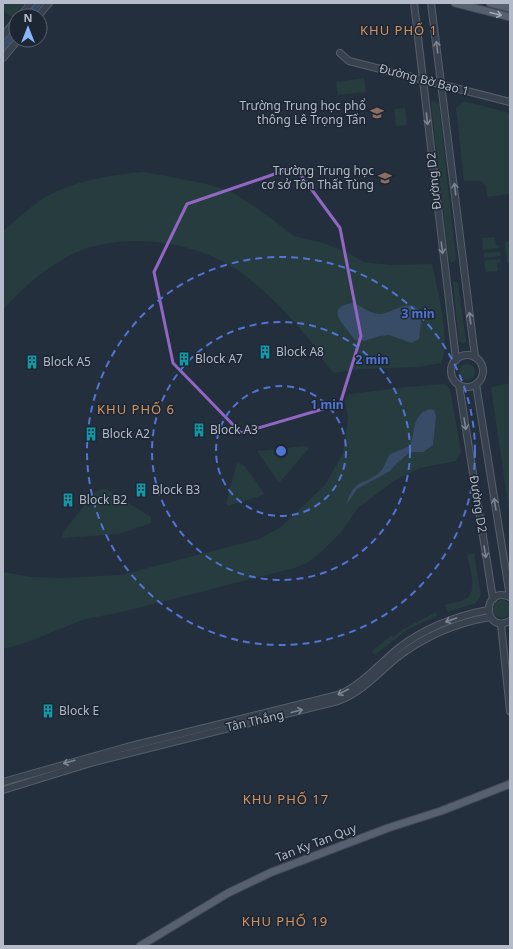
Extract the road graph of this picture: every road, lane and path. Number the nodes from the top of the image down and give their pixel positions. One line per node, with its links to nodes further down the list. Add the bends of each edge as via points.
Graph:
1 (414, 3): 10 (street, Đường D2)
2 (431, 3): 11 (street, Đường D2, one-way to 2)
3 (455, 3): 6 (main road, one-way to 6)
4 (490, 3): 5 (main road)
5 (510, 8)
6 (510, 17)
7 (11, 48): 9 (street)
8 (340, 53): 10 (street, Đường Bờ Bao 1, via 349,61)
9 (3, 58)
10 (423, 80): 11 (street, Đường Bờ Bao 1); 14 (street, Đường D2, one-way to 14)
11 (442, 85): 12 (street, Đường Bờ Bao 1); 13 (street, Đường D2, one-way to 11)
12 (510, 102)
13 (475, 357): 14 (street, via 465,355); 15 (street, via 481,363 483,372)
14 (456, 360): 16 (street, via 451,374)
15 (476, 384): 16 (street, via 468,387); 17 (street, Đường D2, one-way to 15)
16 (459, 385): 18 (street, Đường D2, one-way to 18)
17 (510, 597): 18 (street, via 501,595)
18 (493, 599): 19 (street)
19 (488, 610): 20 (street); 24 (street, Tân Thắng, one-way to 24, via 462,616 428,629 400,647 344,692)
20 (490, 617): 22 (street); 24 (street, Tân Thắng, one-way to 20, via 338,701 354,693 422,640 451,627)
21 (510, 622): 22 (street)
22 (501, 624): 23 (street)
23 (510, 711)
24 (128, 749): 25 (street, Tân Thắng)
25 (90, 759): 27 (street, Tân Thắng, one-way to 27); 29 (street, Tân Thắng)
26 (510, 780): 28 (street)
27 (3, 782)
28 (507, 785): 30 (main road, Tan Ky Tan Quy, via 272,872 228,893)
29 (3, 790)
30 (140, 946)

